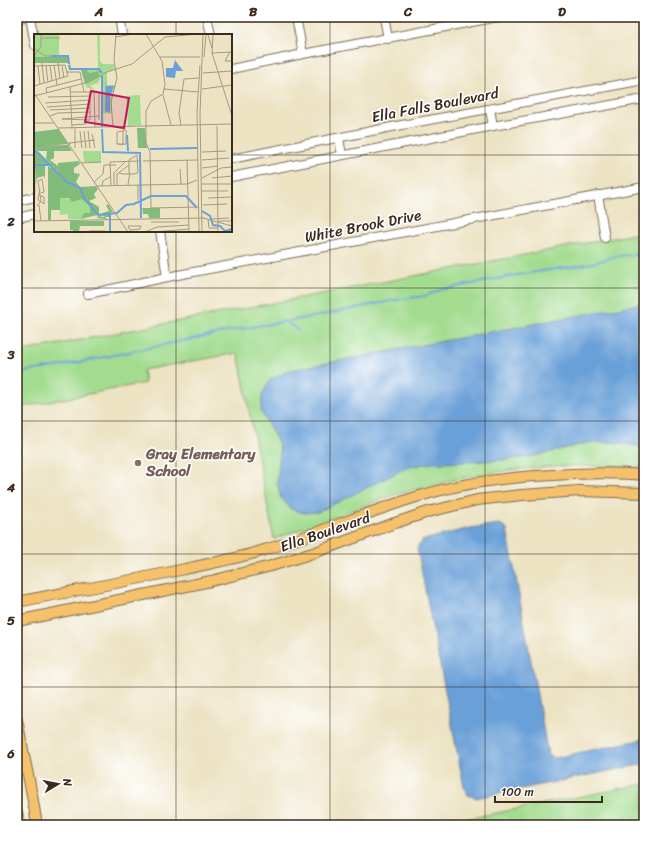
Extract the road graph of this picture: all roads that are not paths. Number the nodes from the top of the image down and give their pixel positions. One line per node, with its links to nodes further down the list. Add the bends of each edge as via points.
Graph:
1 (30, 17): 7 (street); 12 (street)
2 (119, 17): 9 (street)
3 (207, 17): 10 (street)
4 (296, 17): 13 (street)
5 (384, 17): 11 (street)
6 (498, 17): 8 (street)
7 (17, 19)
8 (474, 19): 11 (street)
9 (122, 34)
10 (211, 34)
11 (388, 38): 13 (street)
12 (34, 39)
13 (303, 54): 14 (street)
14 (232, 69)
15 (644, 80): 17 (street, Ella Falls Boulevard)
16 (644, 99): 18 (street)
17 (490, 109): 18 (street); 19 (street, Ella Falls Boulevard)
18 (493, 126): 20 (street)
19 (339, 138): 20 (street); 21 (street, Ella Falls Boulevard)
20 (342, 156): 22 (street)
21 (232, 159)
22 (232, 177)
23 (644, 187): 24 (street, White Brook Drive)
24 (598, 196): 30 (street); 31 (street, White Brook Drive)
25 (34, 197): 26 (street)
26 (17, 201)
27 (34, 214): 28 (street)
28 (17, 218)
29 (160, 232): 31 (street)
30 (606, 238)
31 (167, 278): 32 (street, White Brook Drive)
32 (88, 294)
33 (545, 475): 34 (main road, Ella Boulevard); 35 (main road); 37 (main road, Ella Boulevard, via 450,488 389,506)
34 (644, 475)
35 (546, 493): 36 (main road, Ella Boulevard); 38 (main road, Ella Boulevard, via 476,500 454,505)
36 (644, 493)
37 (264, 550): 38 (main road); 39 (main road, Ella Boulevard)
38 (270, 566): 40 (main road, Ella Boulevard)
39 (142, 578): 40 (main road); 41 (main road, Ella Boulevard)
40 (146, 594): 42 (main road, Ella Boulevard)
41 (17, 602)
42 (17, 621)
43 (17, 720): 44 (main road)
44 (20, 750): 47 (main road)
45 (17, 812): 46 (main road)
46 (20, 825)
47 (37, 825)

